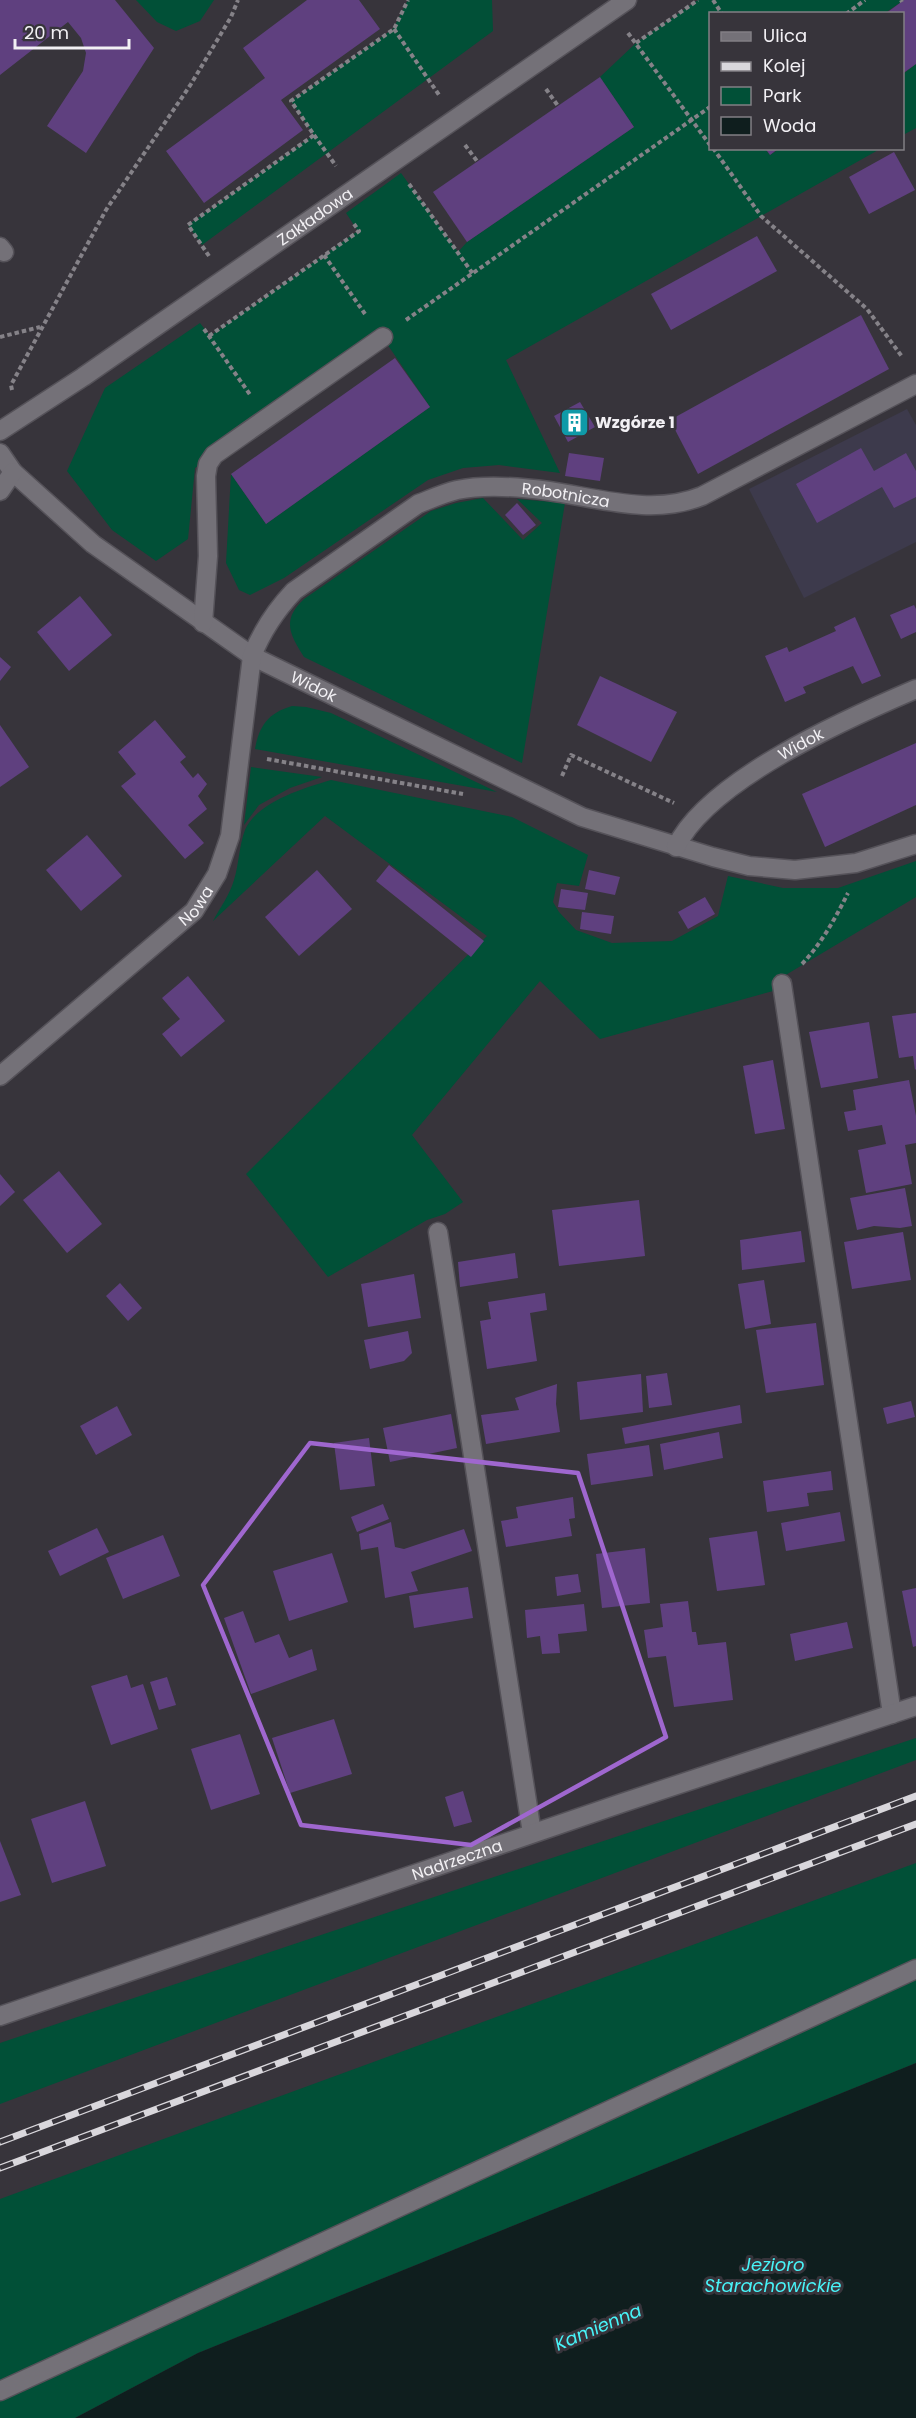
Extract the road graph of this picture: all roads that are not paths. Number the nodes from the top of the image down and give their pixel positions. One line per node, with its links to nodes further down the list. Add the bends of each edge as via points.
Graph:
1 (627, 0): 4 (street, Zakładowa)
2 (383, 337): 8 (street, via 214,455 208,464)
3 (916, 384): 9 (street, Robotnicza, via 687,501 632,504 493,488 457,490 418,504 294,591 261,632)
4 (0, 431)
5 (0, 453): 6 (street, Widok)
6 (14, 472): 7 (street); 8 (street, Widok, via 93,544)
7 (0, 491)
8 (203, 623): 9 (street, Widok)
9 (252, 656): 12 (street, Widok, via 582,816); 14 (street, Nowa, via 230,836 207,893 194,912)
10 (916, 689): 12 (street, Widok, via 758,768 699,814 682,833)
11 (916, 844): 12 (street, Widok, via 830,868 783,869 749,866)
12 (676, 847)
13 (782, 984): 17 (street)
14 (0, 1076)
15 (438, 1233): 18 (street)
16 (916, 1706): 17 (street, Nadrzeczna)
17 (892, 1714): 18 (street, Nadrzeczna)
18 (532, 1833): 20 (street, Nadrzeczna)
19 (916, 1969): 21 (street)
20 (0, 2016)
21 (0, 2391)

